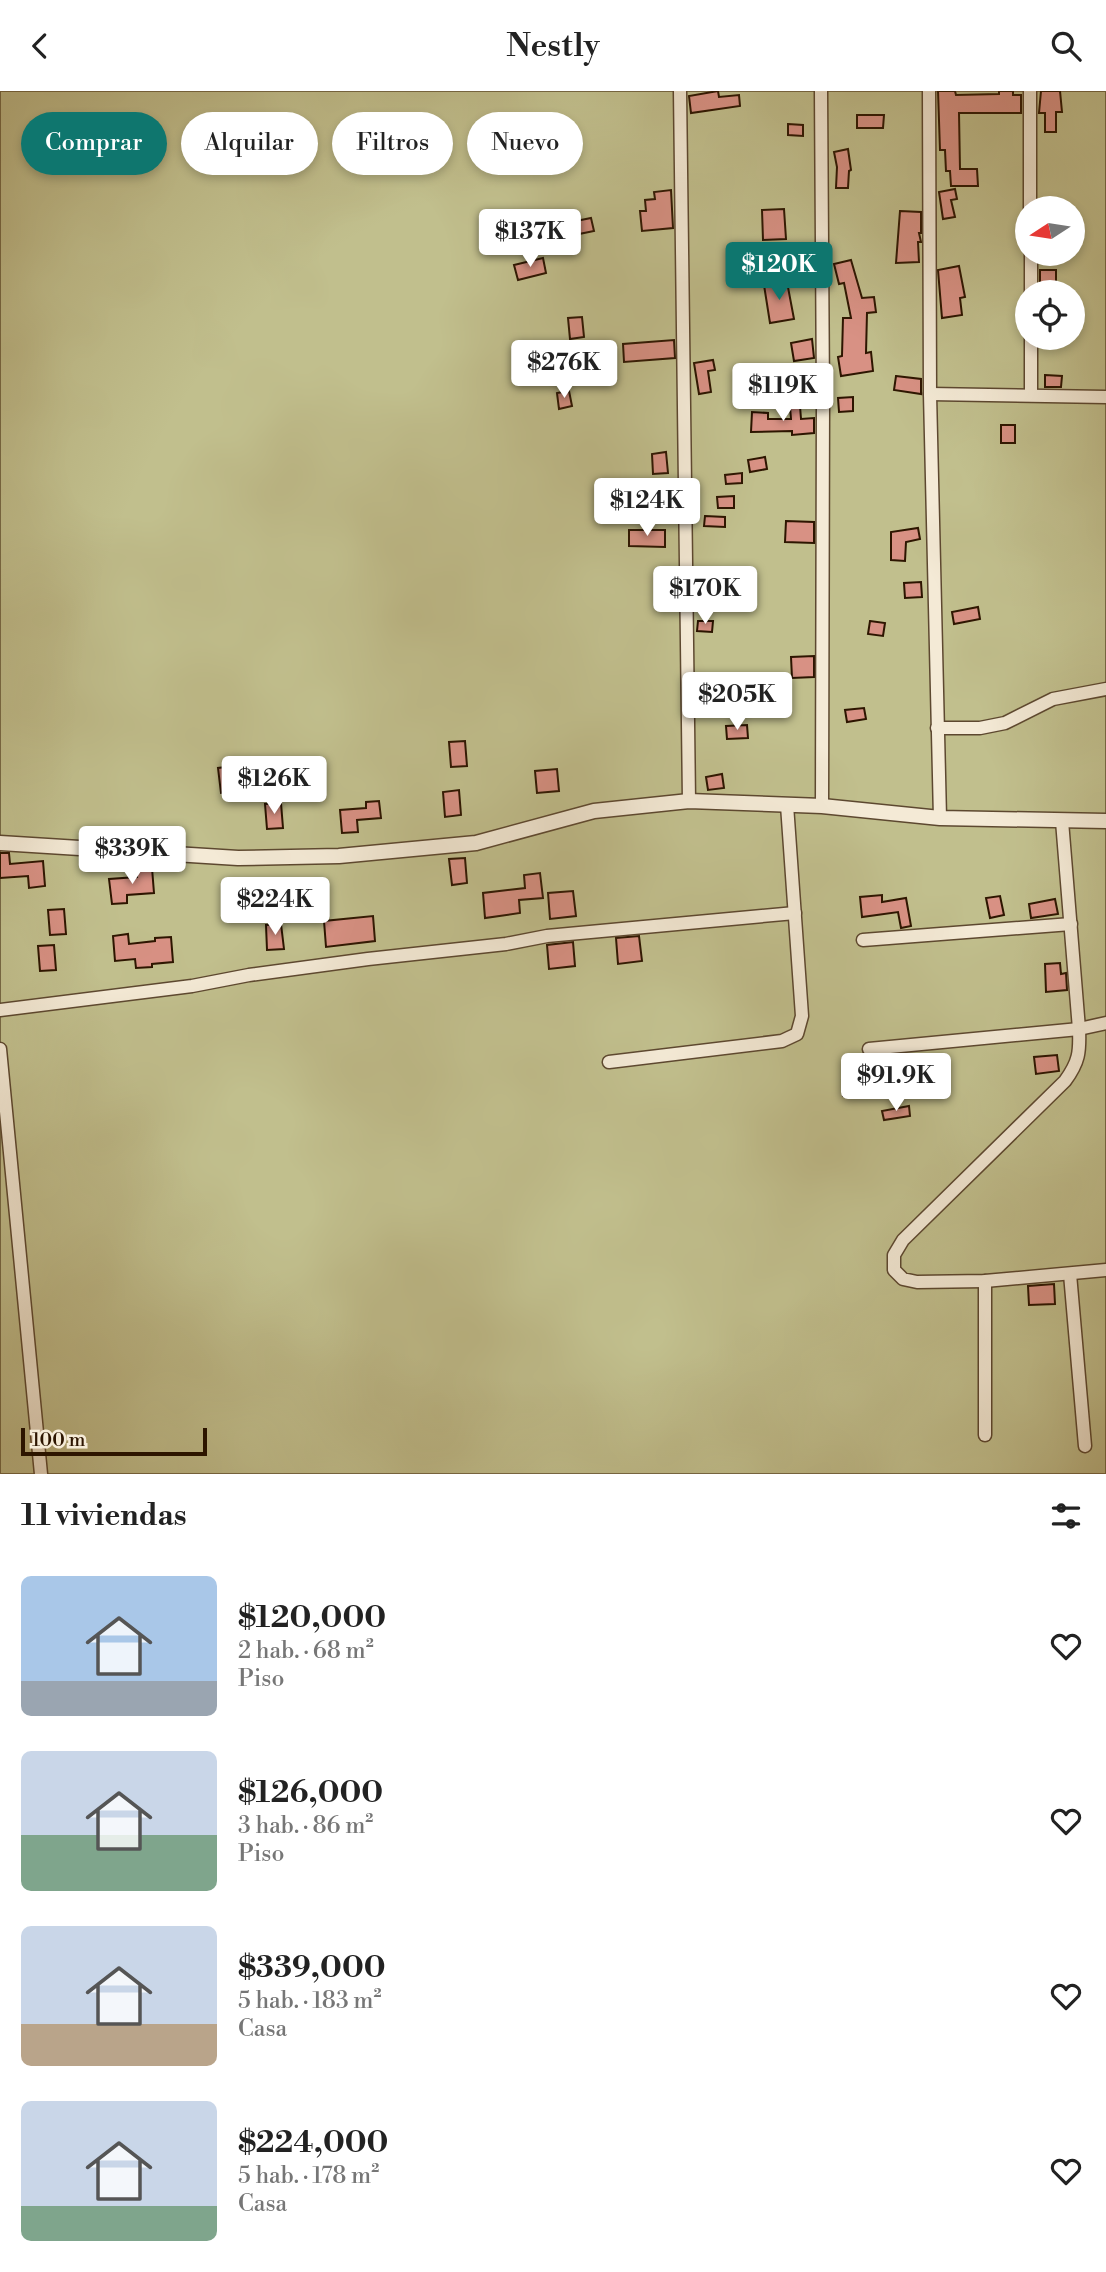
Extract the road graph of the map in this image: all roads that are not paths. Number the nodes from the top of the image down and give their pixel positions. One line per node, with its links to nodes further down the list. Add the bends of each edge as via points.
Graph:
1 (680, 91): 12 (street)
2 (821, 91): 14 (street)
3 (929, 91): 7 (street)
4 (1030, 91): 5 (street)
5 (1030, 196)
6 (1031, 350): 8 (street)
7 (930, 394): 8 (street); 11 (street)
8 (1031, 395): 9 (street)
9 (1106, 397)
10 (1106, 689): 11 (street, via 1053,699 1005,723)
11 (937, 728): 15 (street)
12 (689, 801): 13 (street); 18 (street, via 594,811 476,843 339,856 238,858)
13 (787, 805): 14 (street); 19 (street)
14 (822, 806): 15 (street)
15 (940, 818): 16 (street)
16 (1062, 821): 17 (street); 20 (street)
17 (1106, 821)
18 (0, 843)
19 (795, 913): 22 (street, via 547,936); 27 (street, via 802,1016 797,1034 782,1041)
20 (1071, 924): 21 (street); 24 (street)
21 (863, 940)
22 (0, 1010)
23 (1106, 1023): 24 (street)
24 (1079, 1029): 26 (street); 30 (street, via 1076,1066 1065,1081 903,1240 894,1255 894,1270 903,1279)
25 (0, 1049): 33 (street)
26 (869, 1049)
27 (609, 1062)
28 (1106, 1270): 29 (street)
29 (1070, 1274): 30 (street); 32 (street)
30 (985, 1282): 31 (street)
31 (985, 1435)
32 (1085, 1446)
33 (41, 1474)

